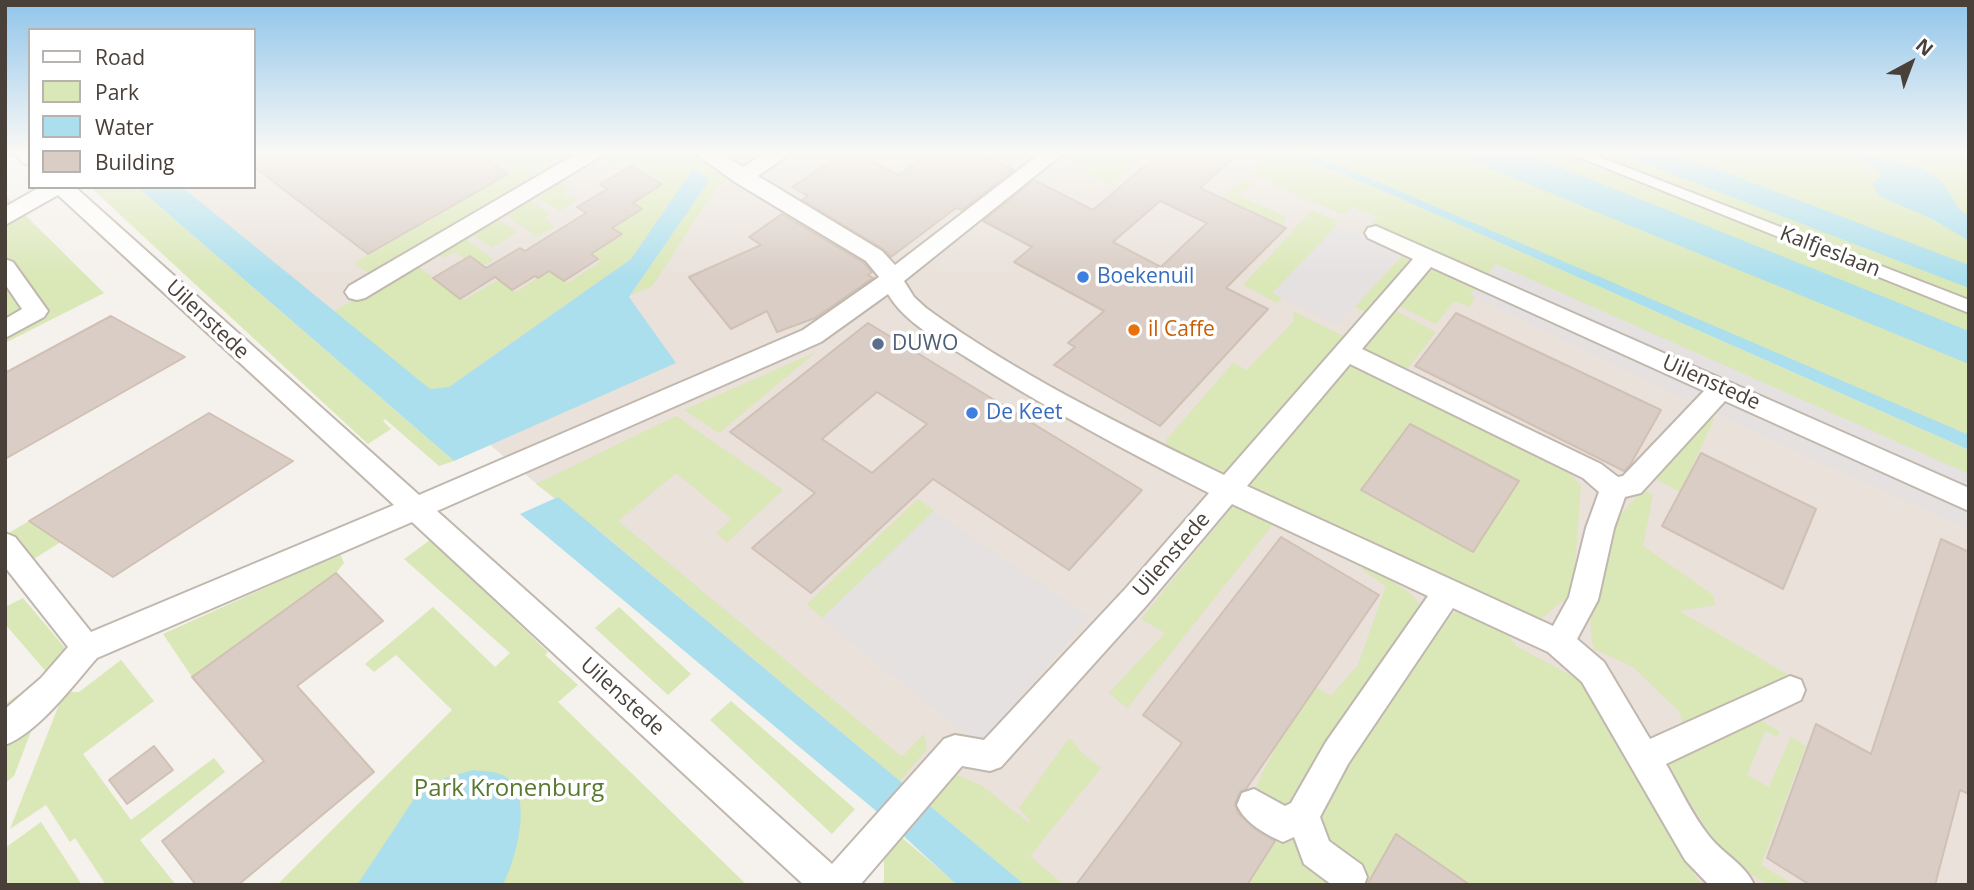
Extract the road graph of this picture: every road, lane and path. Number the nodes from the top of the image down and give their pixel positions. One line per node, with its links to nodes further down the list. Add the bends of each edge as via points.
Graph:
1 (46, 194): 7 (street)
2 (67, 194): 20 (street, Uilenstede)
3 (524, 194): 12 (street)
4 (770, 194): 11 (street, Uilenstede, via 874,256)
5 (1002, 194): 11 (street)
6 (1679, 194): 13 (street, Kalfjeslaan)
7 (5, 218)
8 (1376, 233): 9 (street, Uilenstede)
9 (1428, 256): 15 (street); 16 (street, Uilenstede)
10 (5, 267): 14 (street, via 36,311)
11 (892, 279): 18 (street, Uilenstede, via 903,300 934,325 1119,436); 20 (street, via 812,335)
12 (357, 292)
13 (1969, 307)
14 (5, 330)
15 (1346, 352): 17 (street, via 1592,471); 18 (street)
16 (1722, 388): 17 (street, via 1631,485); 19 (street, Uilenstede)
17 (1614, 489): 23 (street, via 1583,600)
18 (1228, 490): 22 (street); 28 (street, Uilenstede, via 990,756 955,750)
19 (1969, 500)
20 (414, 508): 24 (street); 33 (street, Uilenstede)
21 (5, 544): 24 (street)
22 (1448, 591): 23 (street); 30 (street, via 1337,753)
23 (1559, 643): 27 (street, via 1593,672)
24 (86, 648): 26 (street, via 52,688)
25 (1790, 690): 27 (street)
26 (5, 730)
27 (1642, 759): 32 (street, via 1697,848)
28 (929, 780): 34 (street, Uilenstede)
29 (1254, 805): 30 (street, via 1283,825)
30 (1303, 815): 31 (street, via 1316,852)
31 (1350, 877)
32 (1728, 883)
33 (830, 885)
34 (837, 885)

